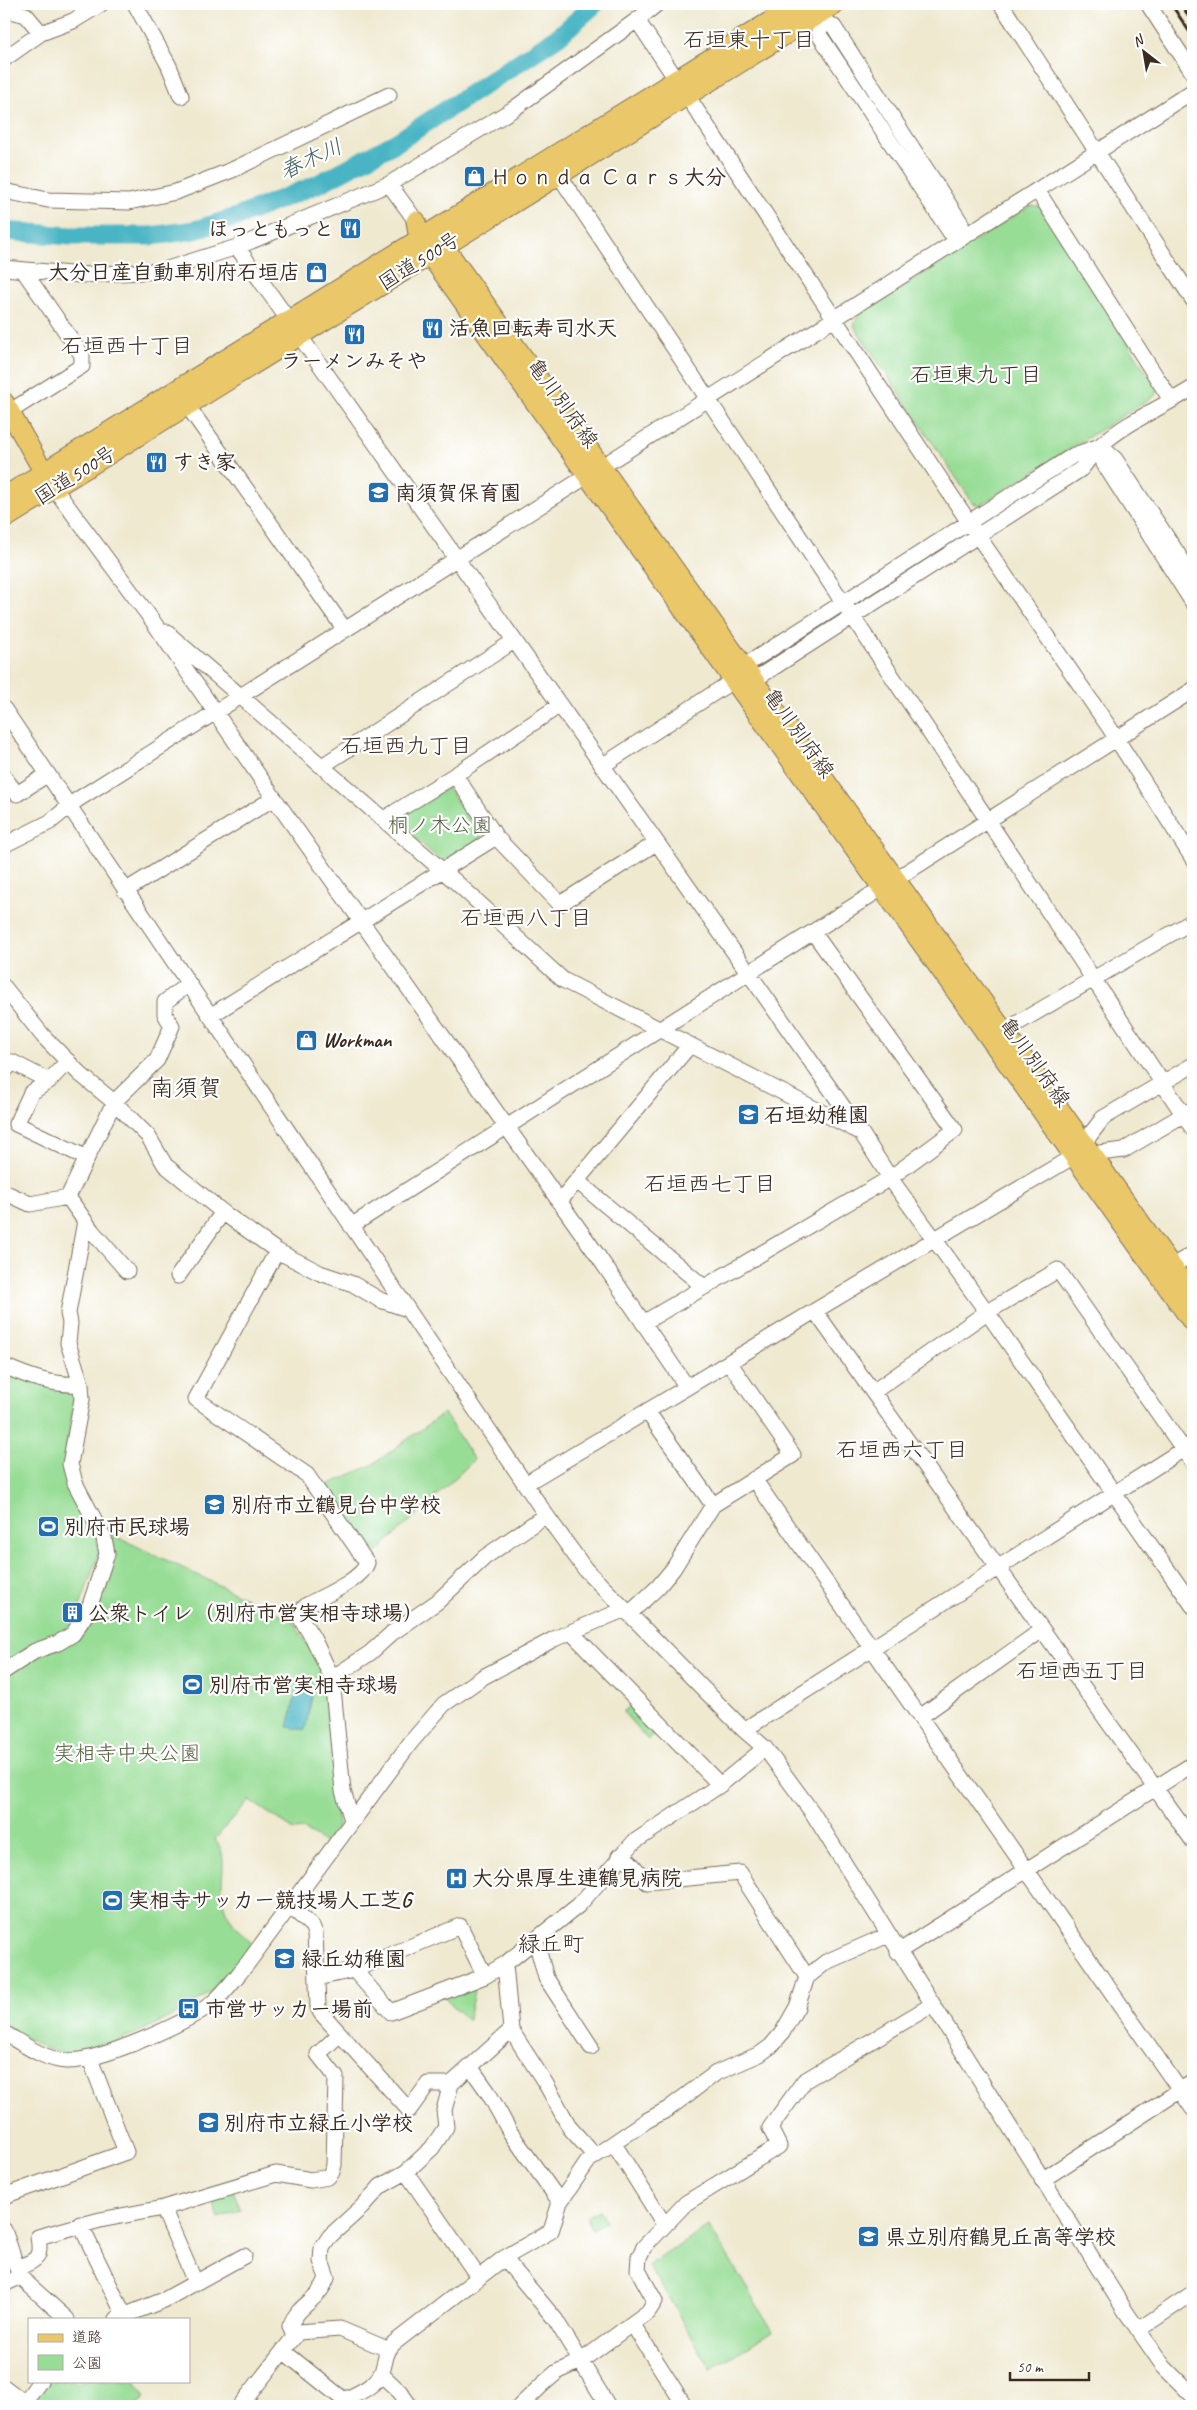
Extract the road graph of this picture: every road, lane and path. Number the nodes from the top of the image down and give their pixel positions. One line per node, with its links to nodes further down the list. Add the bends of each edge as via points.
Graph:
1 (101, 4): 9 (street, via 73,21)
2 (135, 4): 14 (street, via 169,66)
3 (657, 4): 8 (street)
4 (1000, 4): 16 (street)
5 (1148, 4): 11 (street)
6 (817, 6): 12 (highway, 国道500号); 12 (highway, 国道500号, via 765,26); 22 (street, via 834,27 961,223)
7 (4, 9): 9 (street, via 26,15)
8 (637, 20): 12 (street); 18 (street, via 512,110)
9 (42, 33): 10 (street)
10 (4, 59)
11 (1193, 73)
12 (681, 88): 17 (highway, 国道500号); 27 (street)
13 (1193, 91): 16 (street)
14 (181, 96)
15 (389, 96): 20 (street, via 232,170 176,192 129,202 48,200)
16 (1097, 152): 19 (street); 26 (street)
17 (553, 167): 21 (highway, 国道500号); 30 (street)
18 (389, 184): 21 (street); 23 (street)
19 (1037, 190): 22 (street); 31 (street)
20 (4, 191)
21 (428, 238): 28 (highway, 国道500号); 35 (main road, 亀川別府線)
22 (962, 238): 27 (street)
23 (237, 247): 25 (street, via 161,271 81,275); 28 (street)
24 (4, 268): 25 (street)
25 (23, 270): 33 (street, via 82,355 82,366)
26 (1193, 300)
27 (835, 319): 30 (street); 39 (street)
28 (294, 329): 32 (highway, 国道500号); 36 (highway, 国道500号); 41 (street)
29 (1193, 388): 31 (street)
30 (708, 399): 35 (street); 43 (street)
31 (1171, 400): 34 (street)
32 (187, 405): 36 (highway, 国道500号); 47 (street)
33 (6, 407): 36 (main road)
34 (1100, 446): 39 (street, via 1074,455); 40 (street, via 1081,469); 42 (street, via 1115,459); 44 (street, via 1104,464)
35 (595, 471): 41 (street); 49 (main road, 亀川別府線)
36 (49, 481): 37 (highway, 国道500号); 38 (highway, 国道500号); 46 (street)
37 (4, 498)
38 (4, 518)
39 (970, 522): 40 (street); 43 (street)
40 (978, 536): 45 (street); 55 (street)
41 (457, 559): 47 (street); 48 (street)
42 (1193, 577)
43 (843, 603): 45 (street); 49 (street)
44 (1193, 603)
45 (852, 617): 49 (street); 64 (street)
46 (152, 620): 51 (street); 54 (street)
47 (345, 630): 51 (street)
48 (514, 641): 52 (street); 56 (street)
49 (744, 675): 57 (street); 70 (main road, 亀川別府線)
50 (1193, 690): 55 (street)
51 (242, 696): 54 (street); 56 (street)
52 (560, 705): 57 (street); 59 (street)
53 (4, 709): 58 (street)
54 (215, 712): 61 (street); 62 (street)
55 (1116, 739): 64 (street); 68 (street)
56 (322, 766): 63 (street)
57 (602, 766): 66 (street)
58 (48, 774): 60 (street, via 17,794); 62 (street)
59 (455, 775): 63 (street); 65 (street)
60 (4, 777)
61 (274, 798): 71 (street); 73 (street)
62 (69, 806): 67 (street, via 50,822); 71 (street)
63 (384, 819): 69 (street)
64 (988, 821): 70 (street); 76 (street)
65 (496, 837): 66 (street, via 560,904); 69 (street)
66 (656, 842): 75 (street)
67 (4, 845)
68 (1193, 859)
69 (443, 870): 73 (street); 80 (street, via 562,980)
70 (889, 884): 74 (street); 81 (main road, 亀川別府線); 93 (main road, 亀川別府線)
71 (125, 891): 77 (street)
72 (1193, 921): 76 (street)
73 (361, 922): 79 (street); 90 (street)
74 (813, 932): 75 (street); 95 (street, via 955,1130)
75 (748, 973): 80 (street); 92 (street)
76 (1093, 979): 81 (street); 87 (street)
77 (188, 984): 79 (street); 88 (street, via 165,1002 165,1014 172,1026 157,1060)
78 (4, 987): 83 (street, via 29,1020)
79 (210, 1016): 102 (street)
80 (660, 1030): 82 (street); 90 (street)
81 (1004, 1031): 93 (main road, 亀川別府線)
82 (690, 1045): 92 (street); 96 (street)
83 (68, 1061): 86 (street); 88 (street)
84 (7, 1064): 86 (street)
85 (1193, 1065): 87 (street)
86 (49, 1081): 94 (street, via 32,1092 16,1124)
87 (1163, 1084): 89 (street); 93 (street, via 1103,1118)
88 (114, 1102): 94 (street); 100 (street, via 148,1136 165,1165)
89 (1188, 1112): 91 (street); 93 (street, via 1124,1150)
90 (507, 1128): 99 (street); 102 (street)
91 (1193, 1129)
92 (860, 1131): 95 (street)
93 (1083, 1151): 103 (street); 106 (main road, 亀川別府線); 115 (main road, 亀川別府線)
94 (87, 1158): 98 (street)
95 (890, 1178): 103 (street); 109 (street)
96 (577, 1181): 99 (street); 109 (street)
97 (4, 1192): 98 (street, via 30,1204)
98 (68, 1197): 101 (street)
99 (559, 1202): 114 (street)
100 (223, 1212): 104 (street); 108 (street)
101 (85, 1222): 107 (street); 118 (street, via 68,1313 68,1343)
102 (351, 1226): 111 (street)
103 (934, 1240): 112 (street); 113 (street)
104 (277, 1251): 111 (street, via 320,1273 353,1284 380,1300); 136 (street, via 196,1400 307,1474 367,1562 365,1570 356,1577 300,1611 301,1619)
105 (1193, 1254): 106 (street)
106 (1172, 1266): 110 (main road, 亀川別府線)
107 (127, 1271)
108 (178, 1276)
109 (704, 1288): 114 (street)
110 (1193, 1296)
111 (407, 1309): 125 (street)
112 (815, 1311): 116 (street); 120 (street)
113 (987, 1312): 120 (street); 122 (street, via 1058,1270); 126 (street)
114 (643, 1323): 119 (street)
115 (1193, 1323)
116 (730, 1362): 119 (street); 124 (street, via 793,1455)
117 (4, 1366): 118 (street, via 59,1385)
118 (81, 1384): 135 (street, via 82,1399 70,1464 75,1483 104,1538 105,1561 88,1611 73,1634 30,1653)
119 (688, 1387): 121 (street)
120 (873, 1392): 129 (street)
121 (647, 1411): 125 (street); 127 (street)
122 (1188, 1446): 123 (street); 126 (street)
123 (1193, 1463)
124 (754, 1479): 127 (street); 134 (street)
125 (525, 1484): 128 (street)
126 (1114, 1493): 129 (street); 130 (street)
127 (713, 1505): 131 (street, via 663,1581)
128 (546, 1515): 131 (street, via 585,1569); 136 (street, via 485,1557 437,1602)
129 (997, 1567): 132 (street); 134 (street)
130 (1193, 1606)
131 (626, 1612): 133 (street); 138 (street)
132 (1042, 1630): 137 (street); 142 (street)
133 (572, 1633): 141 (street); 143 (street, via 483,1677 444,1704)
134 (871, 1648): 137 (street); 138 (street)
135 (4, 1671)
136 (332, 1678): 143 (street, via 343,1790)
137 (920, 1717): 146 (street)
138 (744, 1730): 139 (street)
139 (765, 1748): 141 (street); 148 (street, via 812,1812)
140 (1193, 1764): 142 (street)
141 (720, 1785): 145 (street, via 634,1842)
142 (1156, 1788): 144 (street); 146 (street)
143 (352, 1820): 147 (street)
144 (1193, 1841)
145 (619, 1856): 149 (street, via 578,1905); 154 (street, via 630,1862 647,1882 740,1873)
146 (1027, 1870): 150 (street); 165 (street)
147 (290, 1906): 155 (street, via 312,1926 315,1933); 161 (street, via 242,1970 198,2013)
148 (888, 1935): 150 (street); 154 (street, via 826,1962)
149 (536, 1941): 151 (street); 160 (street, via 546,1978)
150 (898, 1952): 156 (street)
151 (505, 1964): 153 (street); 157 (street)
152 (354, 1970): 153 (street, via 390,2012); 153 (street, via 460,1926); 155 (street)
153 (485, 1976)
154 (807, 1977): 167 (street, via 797,2007 771,2046 716,2073)
155 (317, 1978): 159 (street, via 318,2007)
156 (932, 2005): 170 (street); 175 (street, via 804,2081 770,2128 779,2146 686,2203)
157 (512, 2030): 162 (street); 168 (street, via 570,2128)
158 (4, 2033): 161 (street, via 50,2058 65,2061)
159 (340, 2034): 164 (street, via 409,2110 428,2084); 173 (street, via 318,2054 336,2077 334,2165 328,2177 311,2180 276,2174)
160 (590, 2047)
161 (90, 2059): 171 (street, via 126,2152)
162 (471, 2068): 164 (street); 172 (street, via 510,2132)
163 (1193, 2082): 165 (street)
164 (451, 2084): 169 (street, via 444,2110 446,2127 432,2148)
165 (1180, 2090): 166 (street); 170 (street)
166 (1193, 2109)
167 (614, 2144): 168 (street); 175 (street)
168 (595, 2156): 172 (street)
169 (406, 2172): 180 (street); 188 (street, via 381,2186 330,2236 322,2248 321,2261 328,2278 322,2291 295,2313 290,2326)
170 (1042, 2180): 187 (street)
171 (4, 2196)
172 (560, 2202): 178 (street, via 551,2230)
173 (163, 2208): 174 (street); 181 (street)
174 (80, 2224): 179 (street, via 38,2237 41,2251); 184 (street)
175 (664, 2224): 186 (street, via 639,2257 638,2270 655,2301)
176 (4, 2230): 179 (street)
177 (244, 2256): 181 (street)
178 (504, 2258): 180 (street); 191 (street, via 555,2319)
179 (18, 2272): 182 (street); 185 (street)
180 (479, 2278): 189 (street)
181 (195, 2282): 184 (street, via 164,2300)
182 (4, 2284)
183 (1193, 2293): 187 (street)
184 (120, 2317)
185 (66, 2318)
186 (633, 2325): 191 (street); 201 (street)
187 (1138, 2330): 195 (street, via 1164,2366)
188 (294, 2337): 189 (street, via 298,2332 340,2329); 190 (street)
189 (387, 2349): 192 (street)
190 (283, 2351): 192 (street, via 344,2400 364,2390); 197 (street)
191 (581, 2361): 199 (street, via 557,2372); 200 (street)
192 (381, 2374): 198 (street)
193 (39, 2382): 196 (street)
194 (4, 2387): 196 (street)
195 (1193, 2396)
196 (25, 2405)
197 (240, 2406)
198 (410, 2406)
199 (520, 2406)
200 (608, 2406)
201 (686, 2406)

